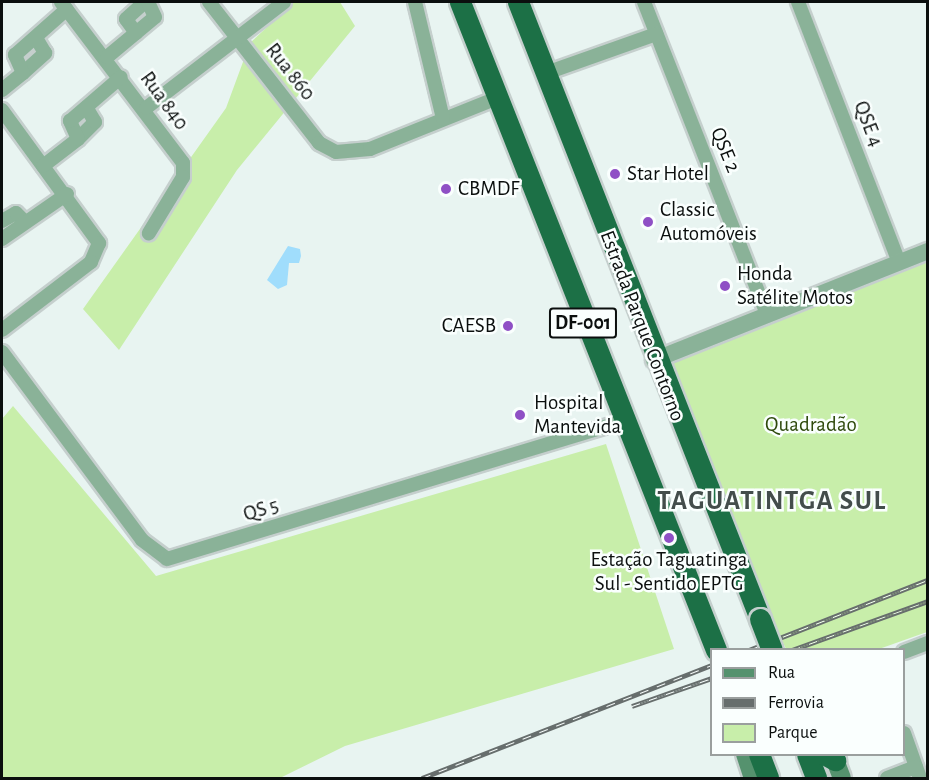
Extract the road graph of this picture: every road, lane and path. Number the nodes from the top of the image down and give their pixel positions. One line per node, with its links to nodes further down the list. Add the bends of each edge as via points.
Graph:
1 (146, 2): 10 (street, via 154,17); 10 (street, via 126,19)
2 (209, 2): 12 (street, Rua 860)
3 (284, 2): 12 (street)
4 (415, 2): 20 (street)
5 (460, 2): 17 (highway, DF-001)
6 (518, 2): 14 (highway, Estrada Parque Contorno / DF-001)
7 (644, 2): 11 (street, QSE 2)
8 (798, 2): 29 (street, QSE 4)
9 (64, 5): 13 (street, Rua 840); 16 (street, via 36,38 45,53)
10 (136, 33): 13 (street)
11 (656, 34): 14 (street); 30 (street, QSE 2)
12 (236, 37): 18 (street); 20 (street, Rua 860, via 319,143 348,153)
13 (107, 57): 15 (street, Rua 840)
14 (546, 72): 33 (highway, Estrada Parque Contorno / DF-001)
15 (121, 78): 18 (street, Rua 840); 22 (street, via 86,107 95,122)
16 (2, 90)
17 (497, 98): 20 (street); 34 (highway, DF-001)
18 (146, 108): 26 (street, Rua 840, via 185,170)
19 (2, 110): 21 (street)
20 (443, 119)
21 (7, 130): 22 (street)
22 (43, 166): 23 (street)
23 (67, 194): 25 (street); 31 (street, via 98,236 96,256)
24 (2, 221): 25 (street, via 16,213)
25 (25, 222): 27 (street)
26 (149, 233)
27 (2, 239)
28 (927, 251): 29 (street)
29 (899, 262): 30 (street)
30 (767, 314): 33 (street)
31 (2, 330)
32 (2, 352): 34 (street, QS 5, via 142,540 166,559)
33 (654, 360): 37 (highway, Estrada Parque Contorno / DF-001, bridge)
34 (623, 421): 36 (highway, DF-001)
35 (927, 643): 38 (street)
36 (715, 646)
37 (770, 648)
38 (905, 651)
39 (905, 738): 43 (street)
40 (746, 756): 44 (main road)
41 (760, 756): 45 (highway)
42 (808, 756): 46 (highway)
43 (918, 773): 47 (street)
44 (753, 778)
45 (768, 778)
46 (816, 778)
47 (887, 778)

